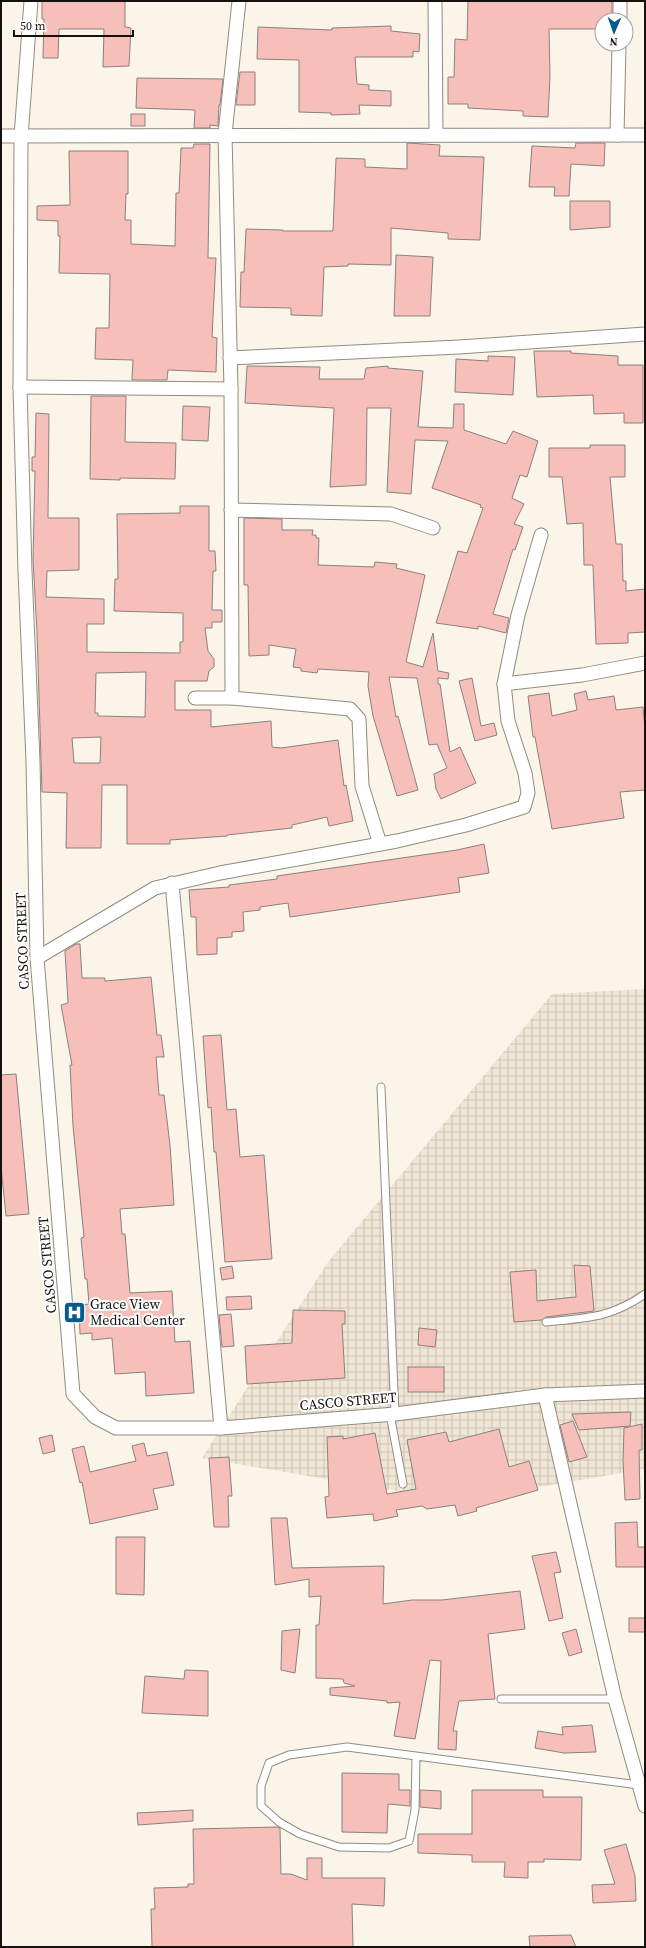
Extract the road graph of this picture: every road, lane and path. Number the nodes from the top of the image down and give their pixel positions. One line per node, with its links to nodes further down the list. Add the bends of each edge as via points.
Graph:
1 (31, 1): 12 (street, CASCO STREET)
2 (239, 1): 7 (street)
3 (435, 1): 8 (street)
4 (620, 1): 5 (street)
5 (620, 12)
6 (619, 52): 9 (street)
7 (225, 134): 8 (street); 12 (street); 14 (street)
8 (436, 134): 9 (street)
9 (617, 135): 10 (street)
10 (645, 135)
11 (1, 136): 12 (street)
12 (21, 137): 15 (street, CASCO STREET)
13 (645, 334): 14 (street, via 459,347)
14 (230, 358): 16 (street)
15 (20, 387): 16 (street); 26 (street, CASCO STREET)
16 (231, 390): 17 (street)
17 (231, 510): 18 (street, via 390,514); 23 (street)
18 (433, 528)
19 (541, 535): 21 (street, via 518,615)
20 (645, 663): 21 (street, via 582,675)
21 (504, 684): 24 (street, via 508,721 525,773 528,793 524,807 466,825)
22 (194, 698): 23 (street)
23 (232, 698): 24 (street, via 350,709 359,719 362,786)
24 (380, 844): 25 (street)
25 (172, 883): 26 (street, via 155,888); 33 (street)
26 (37, 958): 33 (street, CASCO STREET, via 73,1394 95,1417 116,1428)
27 (381, 1087): 32 (lane)
28 (645, 1294): 29 (lane, via 618,1311 602,1316)
29 (546, 1322)
30 (645, 1391): 31 (street, CASCO STREET)
31 (545, 1395): 32 (street, CASCO STREET); 36 (street)
32 (393, 1414): 33 (street, CASCO STREET); 34 (lane)
33 (221, 1428)
34 (403, 1484)
35 (501, 1699): 36 (lane)
36 (615, 1699): 38 (street)
37 (416, 1756): 37 (lane, via 347,1747 289,1755 269,1763 262,1786 261,1806 279,1822 300,1834 339,1847 389,1848 409,1841 415,1810); 38 (lane)
38 (639, 1785): 39 (street)
39 (645, 1806)

